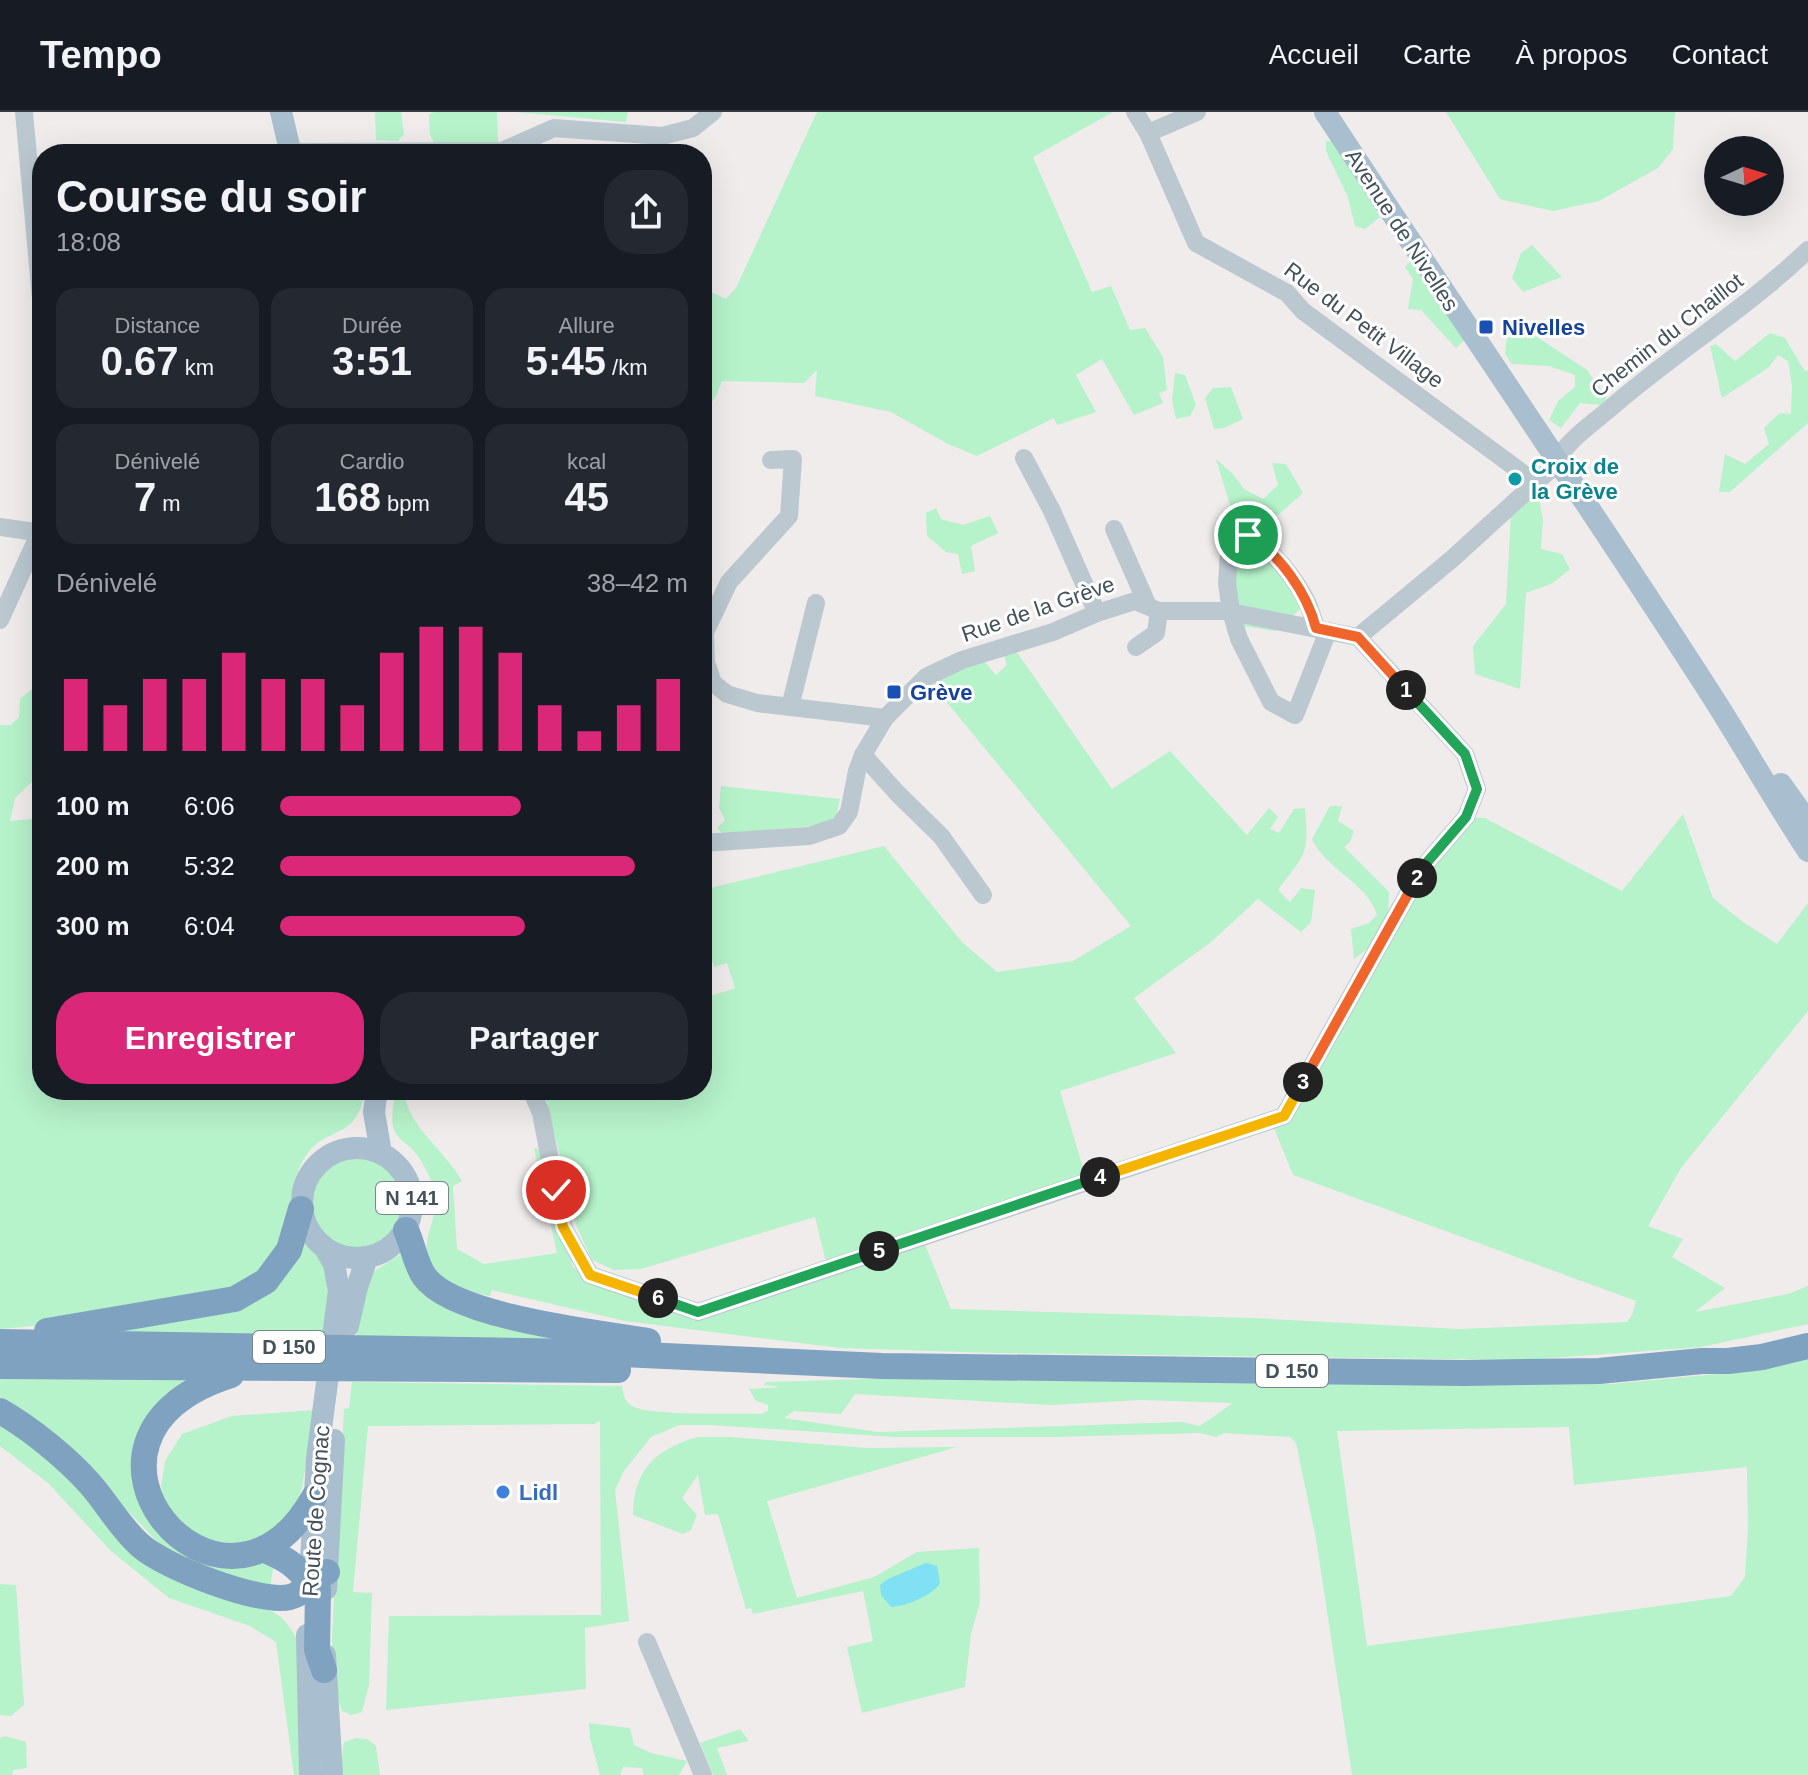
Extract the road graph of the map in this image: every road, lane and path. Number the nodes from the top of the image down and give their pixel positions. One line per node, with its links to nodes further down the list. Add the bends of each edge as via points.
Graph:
1 (24, 112): 10 (street)
2 (281, 112): 8 (main road)
3 (713, 112): 9 (street, via 693,128 662,136 554,128)
4 (1135, 112): 7 (street, Rue du Petit Village)
5 (1197, 112): 7 (street)
6 (1325, 112): 13 (main road, Avenue de Nivelles)
7 (1148, 133): 15 (street, Rue du Petit Village, via 1196,243 1287,293 1303,311)
8 (289, 144)
9 (518, 144)
10 (32, 200)
11 (1808, 250): 13 (street, Chemin du Chaillot, via 1769,287 1639,383)
12 (1024, 458): 23 (street)
13 (1557, 459): 15 (street); 31 (main road, Avenue de Nivelles)
14 (771, 460): 24 (street, via 793,459 789,516 729,582)
15 (1536, 483): 27 (street)
16 (0, 527): 18 (street)
17 (1114, 529): 21 (street)
18 (32, 532)
19 (32, 552): 25 (street)
20 (816, 603): 30 (street)
21 (1154, 609): 22 (street, Rue de la Grève); 23 (street, Rue de la Grève, via 1135,601); 28 (street, via 1156,633)
22 (1231, 612): 26 (street, Rue de la Grève); 26 (street, via 1271,702 1295,715); 26 (street, via 1227,546 1235,533 1260,542 1274,557)
23 (1097, 613): 32 (street, Rue de la Grève, via 926,677)
24 (712, 616)
25 (0, 620)
26 (1322, 630): 27 (street, Rue de la Grève)
27 (1358, 637): 38 (street, via 1465,754 1477,789 1466,817 1423,867 1284,1116 698,1312 590,1275 563,1227)
28 (1136, 647)
29 (712, 691): 30 (street)
30 (790, 707): 32 (street)
31 (1720, 708): 34 (main road, Avenue de Nivelles); 36 (main road, Avenue de Nivelles)
32 (885, 718): 33 (street, Rue de la Grève)
33 (863, 755): 35 (street, Rue de la Grève, via 849,812 839,826 809,836); 37 (street, via 941,836)
34 (1808, 822)
35 (712, 842)
36 (1808, 851)
37 (983, 895)
38 (535, 1100)
39 (375, 1101): 40 (main road, via 360,1136); 41 (main road)
40 (346, 1149): 41 (main road, N 141); 42 (main road, via 319,1162 308,1176)
41 (381, 1153): 43 (main road, N 141, via 396,1164 409,1187 412,1213)
42 (301, 1209): 44 (main road, via 310,1232); 48 (highway, via 289,1250 266,1281 235,1299)
43 (406, 1230): 45 (main road, N 141, via 389,1249); 52 (highway, via 424,1277 445,1294 473,1305 535,1322 656,1342 813,1351)
44 (326, 1250): 45 (main road); 46 (main road, Route de Cognac, via 334,1264)
45 (367, 1258): 46 (main road, Route de Cognac)
46 (343, 1318): 54 (main road, Route de Cognac)
47 (1808, 1332): 50 (highway, D 150)
48 (0, 1340): 52 (highway, D 150, via 578,1352)
49 (1808, 1346): 50 (highway, D 150, via 1762,1357)
50 (1702, 1361): 52 (highway, D 150, via 1525,1373)
51 (0, 1366): 53 (highway, D 150)
52 (882, 1366): 53 (highway, D 150, via 766,1371)
53 (279, 1369): 57 (highway, via 231,1375 187,1394 157,1425 143,1469 150,1502 179,1539 213,1553)
54 (332, 1403): 56 (main road, Route de Cognac); 58 (main road, Route de Cognac, via 331,1485)
55 (0, 1411): 59 (highway, via 88,1481 141,1545 179,1569)
56 (314, 1497): 57 (highway, via 295,1524); 58 (main road, Route de Cognac)
57 (263, 1549): 58 (highway)
58 (318, 1578): 59 (highway, via 302,1592); 60 (main road, Route de Cognac); 62 (highway, via 317,1650)
59 (275, 1597): 60 (highway)
60 (307, 1632): 63 (main road, Route de Cognac)
61 (647, 1642): 65 (street)
62 (324, 1670): 64 (main road)
63 (310, 1775)
64 (332, 1775)
65 (703, 1775)

